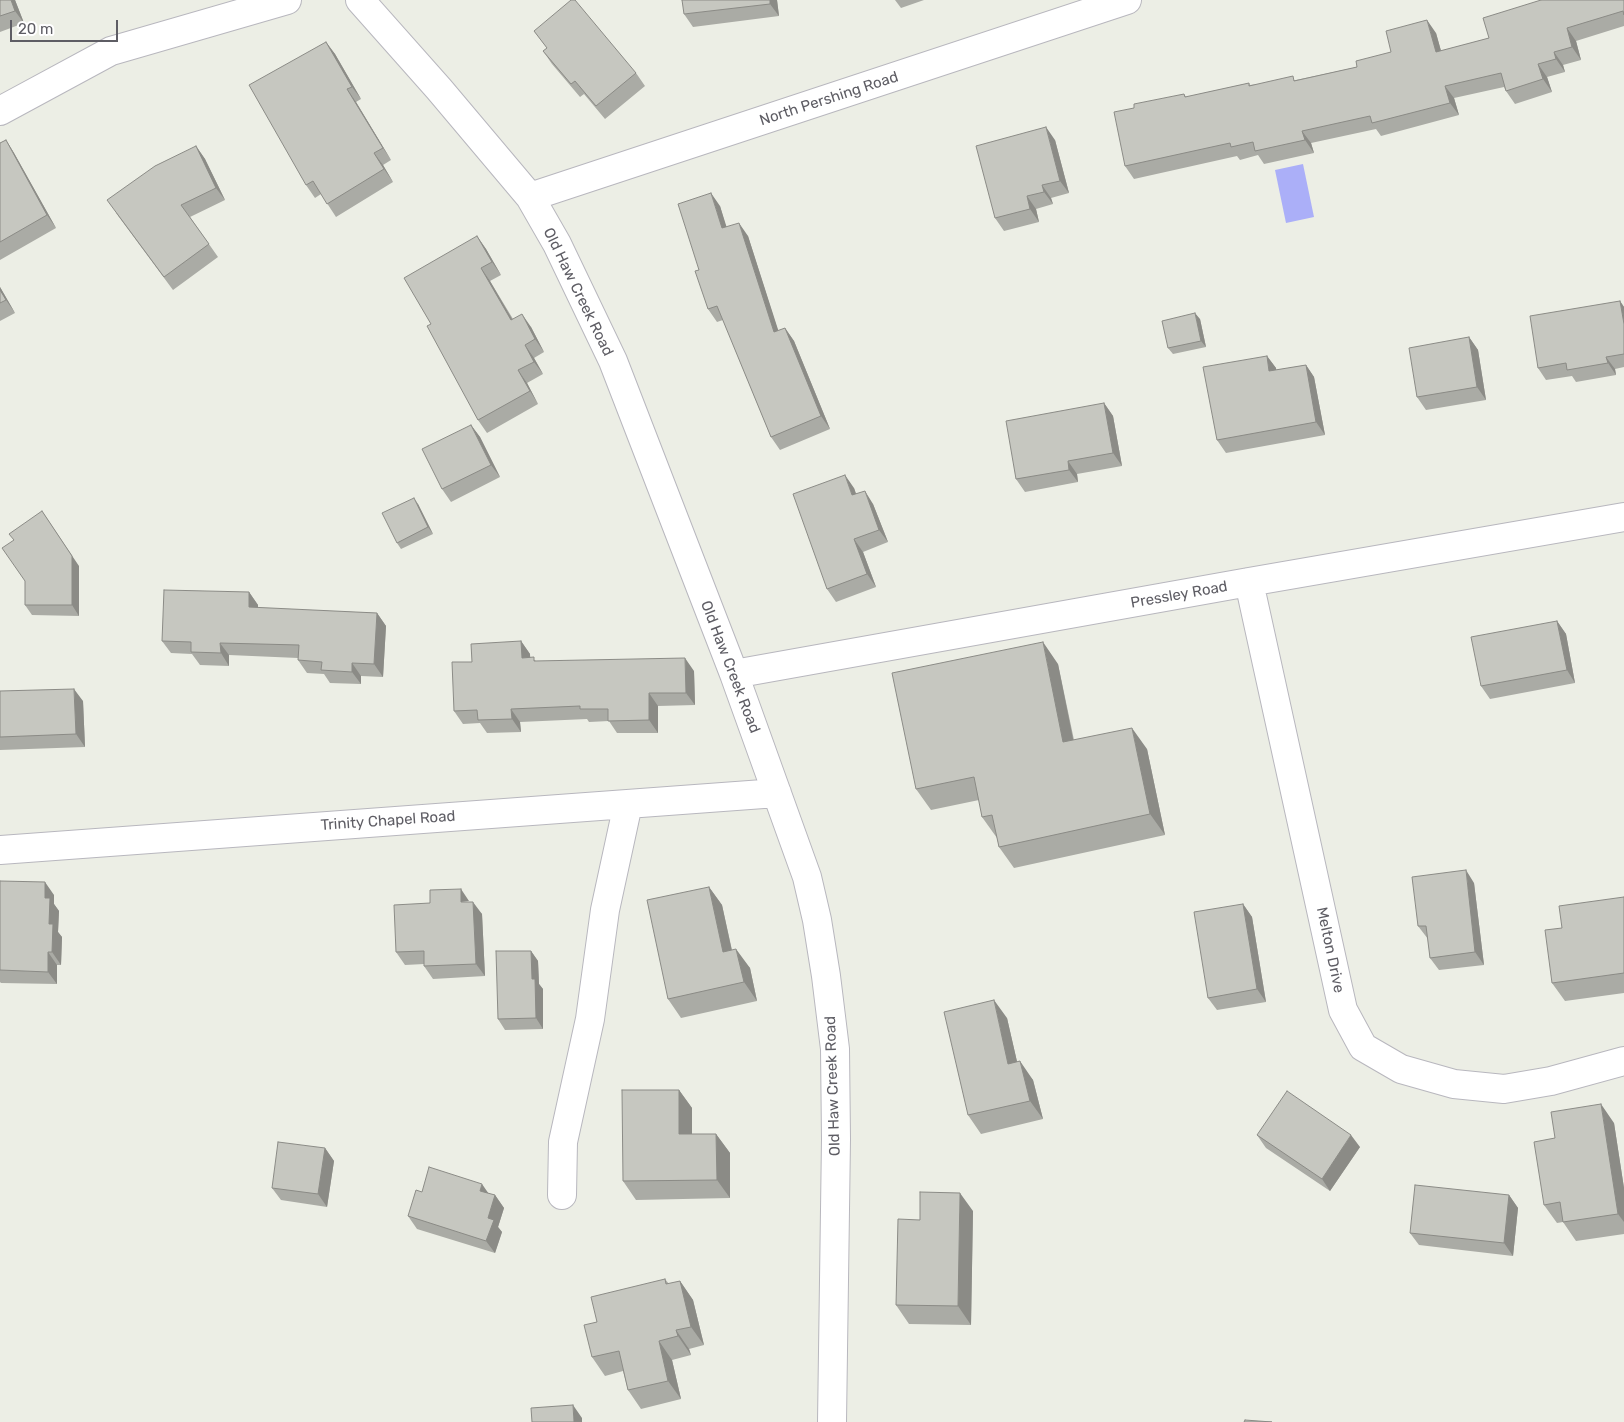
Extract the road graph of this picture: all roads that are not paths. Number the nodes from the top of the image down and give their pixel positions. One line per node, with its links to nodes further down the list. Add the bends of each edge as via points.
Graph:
1 (286, 0): 4 (street, via 111,50)
2 (360, 0): 5 (street, Old Haw Creek Road)
3 (1127, 0): 5 (street, North Pershing Road)
4 (0, 111)
5 (530, 197): 8 (street, Old Haw Creek Road, via 557,244 613,361)
6 (1624, 517): 7 (street, Pressley Road)
7 (1249, 582): 8 (street, Pressley Road); 12 (street, Melton Drive, via 1343,1010 1363,1047 1401,1069 1454,1084 1504,1089 1551,1081)
8 (734, 674): 9 (street, Old Haw Creek Road)
9 (777, 793): 10 (street, Trinity Chapel Road); 14 (street, Old Haw Creek Road, via 806,876 817,920 835,1049)
10 (628, 804): 11 (street, Trinity Chapel Road); 13 (street, via 605,910 590,1019 563,1142)
11 (0, 850)
12 (1624, 1061)
13 (562, 1195)
14 (832, 1422)

